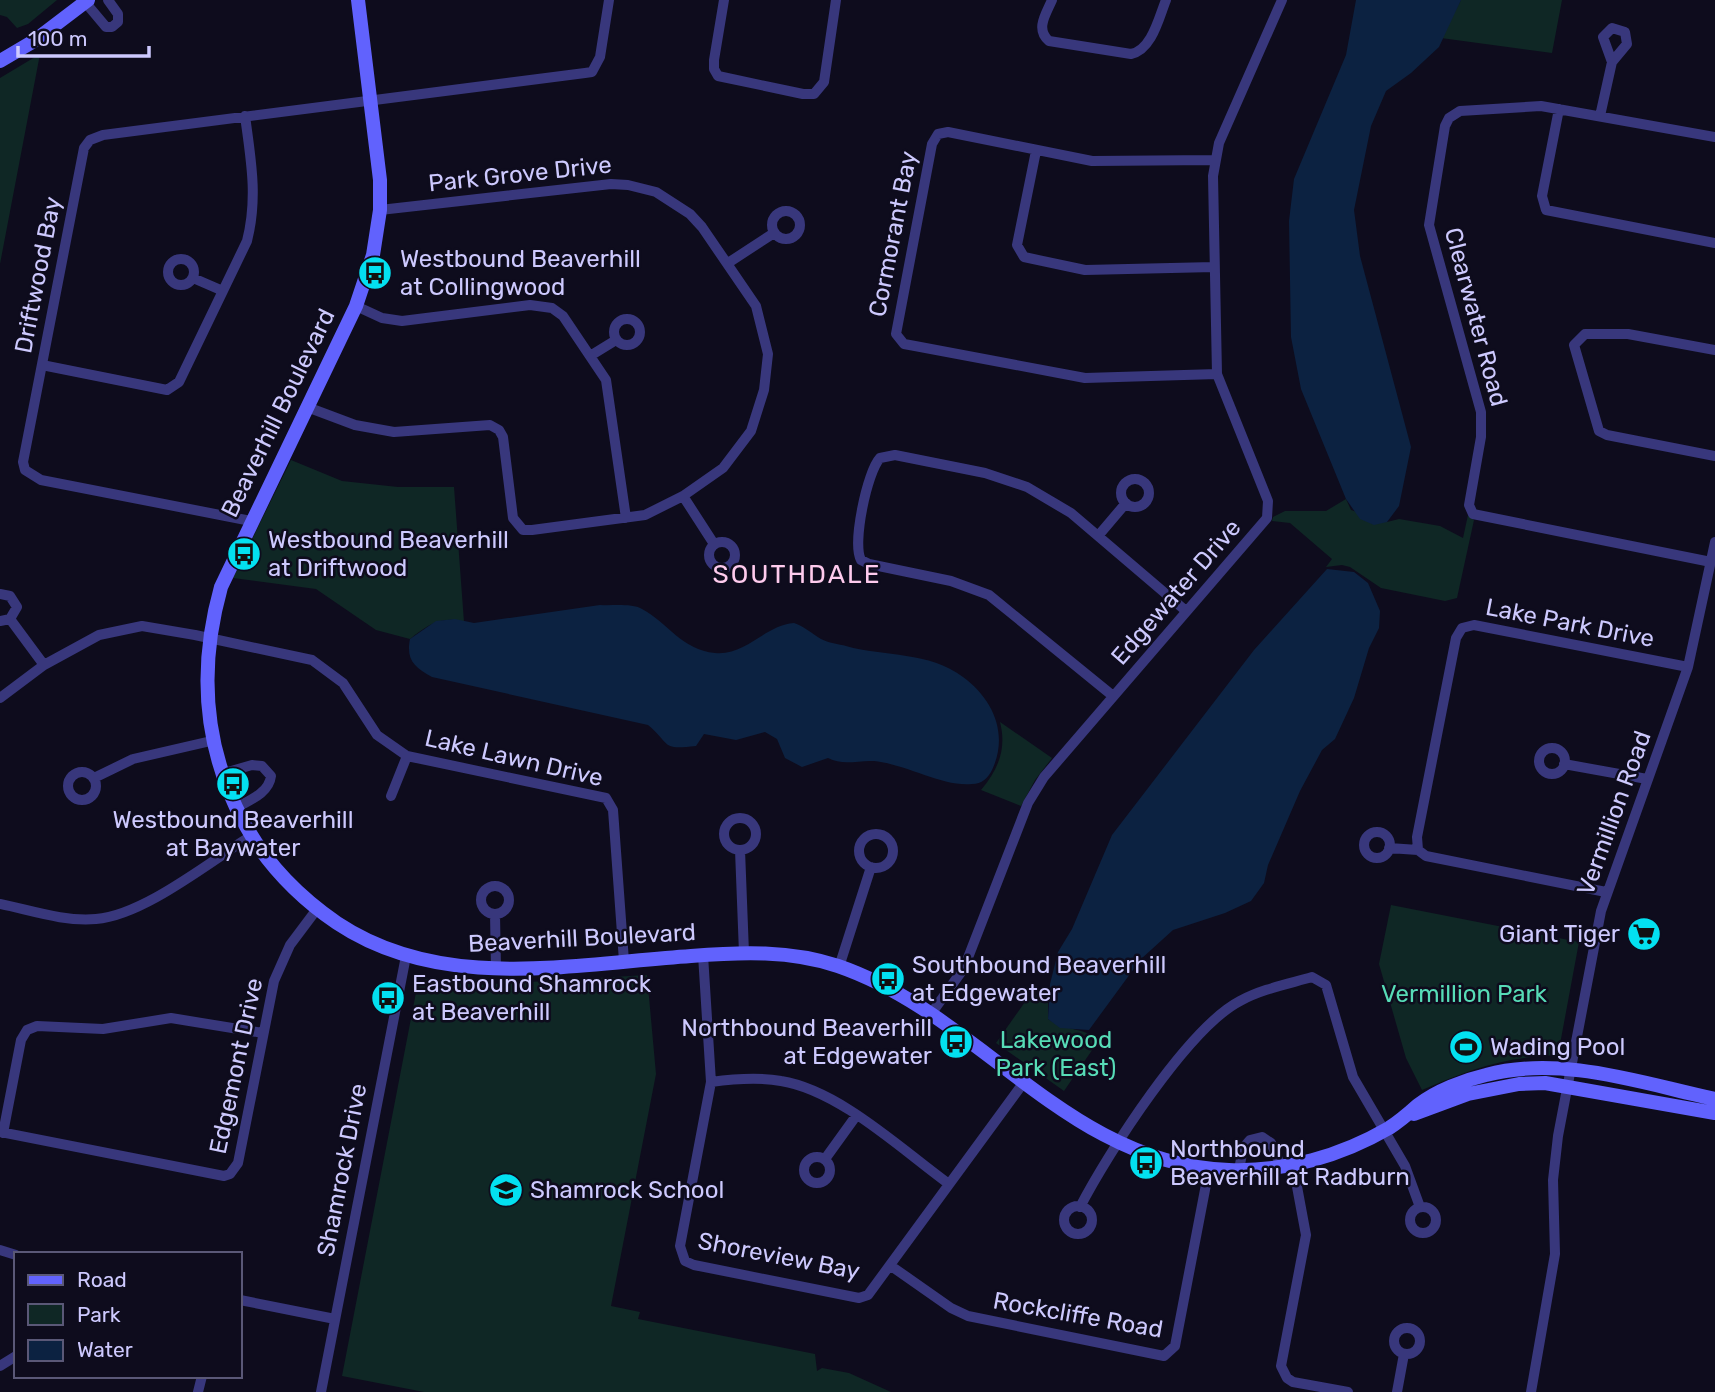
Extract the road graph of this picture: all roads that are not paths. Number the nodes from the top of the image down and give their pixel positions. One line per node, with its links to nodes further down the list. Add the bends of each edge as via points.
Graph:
1 (108, 0): 9 (street, via 118,14 112,27 106,27)
2 (358, 0): 12 (street, Beaverhill Boulevard)
3 (609, 0): 12 (street, Driftwood Bay, via 600,57 592,72)
4 (724, 0): 5 (street, via 714,60 718,76 803,94 814,94 824,82)
5 (836, 0)
6 (1052, 0): 7 (street, via 1041,28 1049,41 1131,54 1147,44)
7 (1166, 0)
8 (1282, 0): 18 (street, Edgewater Drive)
9 (87, 1): 10 (street)
10 (0, 61)
11 (1612, 62): 15 (street)
12 (371, 100): 14 (street, Driftwood Bay); 19 (street, Beaverhill Boulevard)
13 (1559, 109): 15 (street, Clearwater Road); 21 (street, via 1542,196 1546,210); 41 (street, Clearwater Road, via 1461,111 1445,125 1429,225 1481,412 1471,510 1482,517)
14 (245, 116): 25 (street, via 253,171 253,218); 30 (street, Driftwood Bay, via 90,140 84,148)
15 (1600, 116): 16 (street, Clearwater Road)
16 (1715, 137)
17 (1035, 151): 18 (street, Cormorant Bay, via 1106,162); 23 (street, via 1017,245 1024,257 1085,270); 31 (street, Cormorant Bay, via 948,132 934,138 896,324 899,340 1085,378)
18 (1214, 160): 23 (street, Edgewater Drive)
19 (380, 211): 22 (street, Park Grove Drive, via 628,185 678,204); 26 (street, Beaverhill Boulevard, via 373,255)
20 (774, 233): 22 (street)
21 (1715, 243)
22 (728, 263): 34 (street, Park Grove Drive, via 756,306 765,335 764,390 759,414 738,451 723,468)
23 (1214, 267): 31 (street, Edgewater Drive)
24 (193, 278): 25 (street)
25 (223, 292): 30 (street, via 171,390)
26 (356, 306): 29 (street, via 402,321 541,305 563,317); 32 (street, Beaverhill Boulevard)
27 (616, 340): 29 (street)
28 (1715, 350): 33 (street, via 1606,332 1585,334 1574,345 1600,431)
29 (590, 356): 36 (street, via 609,390)
30 (42, 366): 37 (street, Driftwood Bay, via 23,462 30,476)
31 (1217, 374): 43 (street, Edgewater Drive, via 1269,508 1261,529)
32 (307, 407): 36 (street, Park Grove Drive, via 355,425 394,432 490,425 499,430 513,518 523,530); 37 (street, Beaverhill Boulevard)
33 (1715, 456)
34 (683, 496): 36 (street, Park Grove Drive, via 645,515); 40 (street)
35 (1126, 503): 38 (street)
36 (625, 518)
37 (251, 521): 45 (street, Beaverhill Boulevard, via 221,587)
38 (1098, 536): 43 (street); 48 (street, via 1051,500 1003,477 888,454 872,469 857,541 858,553 869,564 951,581 989,595)
39 (1715, 542): 41 (street, Vermillion Road)
40 (715, 544)
41 (1711, 562): 47 (street, Vermillion Road)
42 (0, 594): 44 (street, via 16,603 16,612)
43 (1186, 611): 48 (street, Edgewater Drive)
44 (5, 620): 46 (street)
45 (209, 638): 46 (street, via 142,626 119,629); 50 (street, Beaverhill Boulevard, via 205,683); 51 (street, Lake Lawn Drive, via 312,660 343,683 377,735)
46 (44, 665): 49 (street)
47 (1688, 667): 55 (street, Vermillion Road); 61 (street, Lake Park Drive, via 1474,625 1462,628 1448,678)
48 (1113, 696): 73 (street, Edgewater Drive, via 1036,789 964,968)
49 (0, 698)
50 (211, 741): 53 (street, Beaverhill Boulevard); 54 (street, via 133,759)
51 (407, 756): 56 (street); 70 (street, Lake Lawn Drive, via 606,798 613,810)
52 (1564, 764): 55 (street)
53 (221, 774): 57 (street, Beaverhill Boulevard); 57 (street, via 253,765 262,766 271,776 264,791)
54 (93, 778)
55 (1647, 779): 63 (street, Vermillion Road)
56 (391, 796)
57 (236, 808): 58 (street, Beaverhill Boulevard)
58 (251, 836): 64 (street, via 118,915 71,919); 65 (street, Beaverhill Boulevard)
59 (1390, 848): 61 (street)
60 (740, 850): 67 (street)
61 (1418, 850): 63 (street, via 1426,856)
62 (871, 867): 71 (street)
63 (1606, 892): 75 (street, Vermillion Road)
64 (0, 904)
65 (317, 909): 69 (street, Beaverhill Boulevard, via 373,943); 74 (street, Edgemont Drive, via 281,961)
66 (495, 914): 72 (street)
67 (744, 953): 68 (street, Beaverhill Boulevard); 71 (street, Beaverhill Boulevard, via 794,955)
68 (703, 955): 70 (street, Beaverhill Boulevard); 76 (street, Shoreview Bay)
69 (406, 956): 72 (street, Beaverhill Boulevard, via 443,966); 95 (street, Shamrock Drive)
70 (624, 961): 72 (street, Beaverhill Boulevard)
71 (839, 967): 73 (street, Beaverhill Boulevard, via 888,988)
72 (496, 969)
73 (931, 1014): 77 (street, Beaverhill Boulevard)
74 (263, 1033): 84 (street, via 184,1018 94,1030 37,1026 27,1030 21,1040); 84 (street, Edgemont Drive, via 238,1163 230,1174)
75 (1571, 1070): 78 (street, Vermillion Road); 79 (street, Beaverhill Boulevard); 81 (street, Beaverhill Boulevard, via 1517,1069 1485,1075 1441,1092)
76 (711, 1082): 82 (street, via 782,1081 836,1102); 93 (street, Shoreview Bay, via 680,1246 685,1261 859,1298 876,1287)
77 (1024, 1082): 85 (street, Beaverhill Boulevard); 90 (street, Shoreview Bay)
78 (1568, 1086): 80 (street, Beaverhill Boulevard); 81 (street, Beaverhill Boulevard, via 1519,1084 1489,1089); 100 (street, Vermillion Road, via 1553,1180 1555,1254)
79 (1715, 1099)
80 (1715, 1113)
81 (1409, 1115): 83 (street, Beaverhill Boulevard)
82 (856, 1116): 86 (street); 90 (street)
83 (1384, 1131): 85 (street, via 1353,1077 1326,985 1312,977 1260,992 1216,1017); 87 (street, Beaverhill Boulevard, via 1326,1157); 92 (street, via 1411,1176)
84 (1, 1132)
85 (1117, 1143): 88 (street, Beaverhill Boulevard, via 1161,1161); 91 (street)
86 (825, 1159)
87 (1287, 1165): 89 (street, Beaverhill Boulevard); 89 (street, via 1262,1137 1243,1148); 98 (street, via 1306,1235 1281,1366 1293,1382)
88 (1209, 1169): 89 (street, Beaverhill Boulevard); 93 (street, Rockcliffe Road, via 1175,1346 1164,1356 968,1316)
89 (1239, 1170)
90 (949, 1184): 93 (street, Shoreview Bay)
91 (1080, 1207)
92 (1420, 1207)
93 (891, 1266)
94 (242, 1300): 95 (street)
95 (335, 1319): 97 (street, Shamrock Drive)
96 (1404, 1354): 99 (street)
97 (321, 1392)
98 (1348, 1392)
99 (1397, 1392)
100 (1531, 1392)

